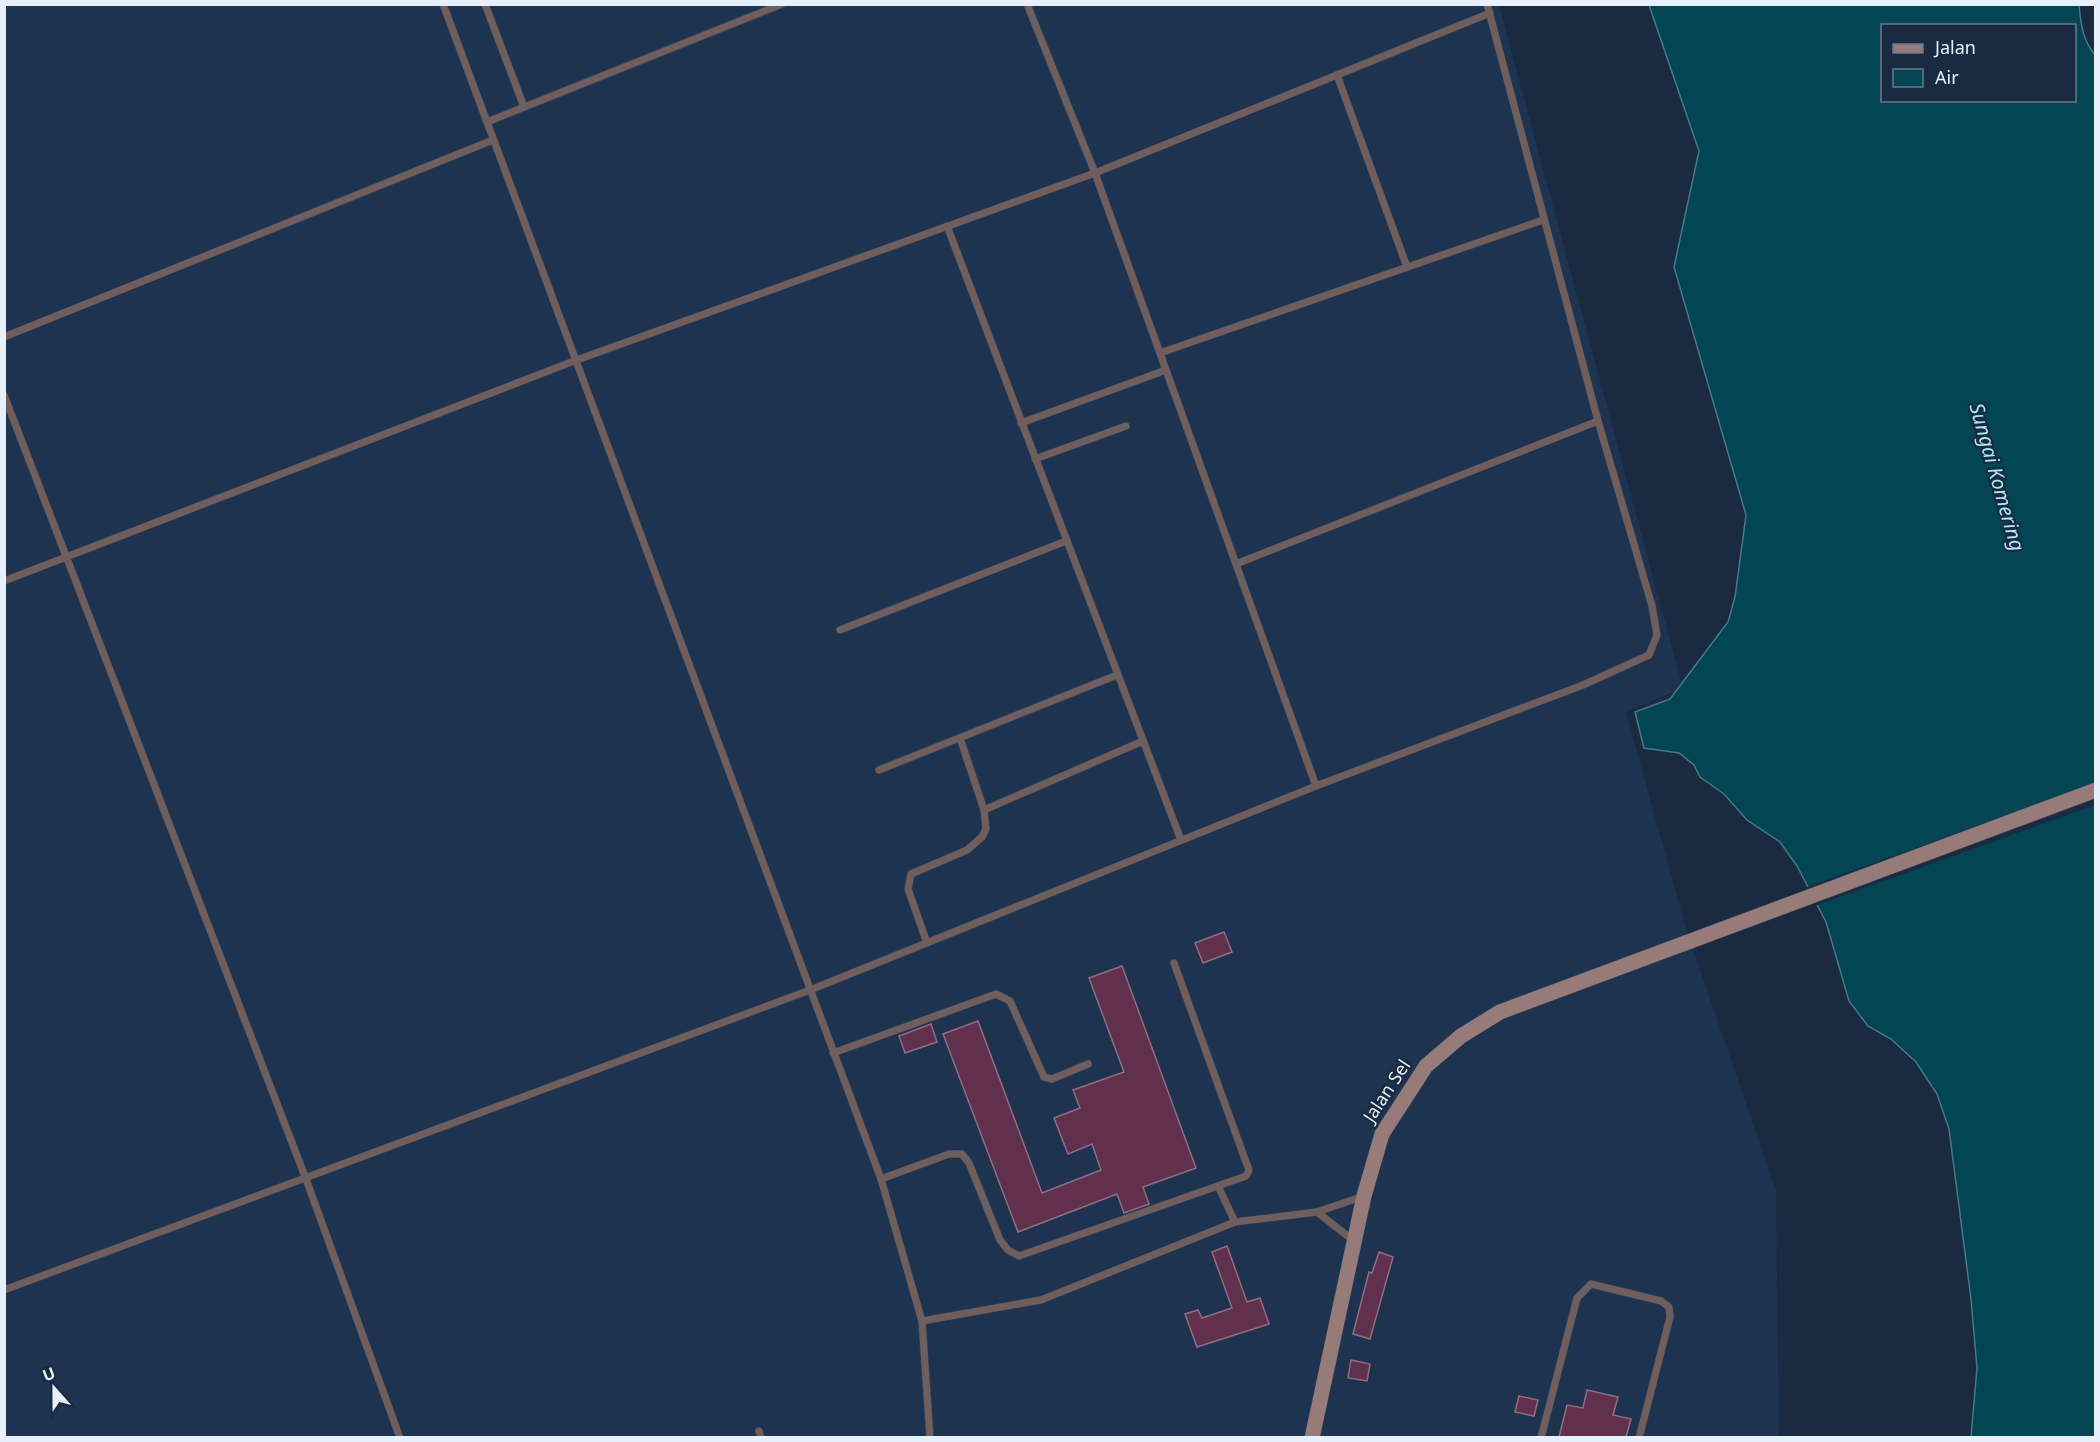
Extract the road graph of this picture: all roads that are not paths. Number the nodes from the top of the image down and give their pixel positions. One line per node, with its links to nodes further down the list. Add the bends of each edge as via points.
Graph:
1 (443, 4): 9 (lane)
2 (485, 4): 8 (lane)
3 (782, 4): 8 (lane)
4 (1027, 4): 11 (lane)
5 (1487, 4): 6 (lane)
6 (1490, 13): 7 (lane); 12 (lane)
7 (1337, 75): 11 (lane); 14 (lane)
8 (524, 107): 9 (lane)
9 (487, 122): 10 (lane)
10 (493, 140): 15 (lane); 17 (lane)
11 (1095, 173): 13 (lane); 16 (lane)
12 (1543, 220): 14 (lane); 20 (lane)
13 (947, 226): 17 (lane); 21 (lane)
14 (1407, 267): 16 (lane)
15 (4, 337)
16 (1160, 353): 18 (lane)
17 (574, 361): 25 (lane); 39 (lane)
18 (1166, 370): 21 (lane); 26 (lane)
19 (4, 395): 25 (lane)
20 (1598, 421): 26 (lane); 33 (lane, via 1652,606 1657,635 1649,655 1582,685)
21 (1021, 423): 23 (lane)
22 (1126, 426): 23 (lane)
23 (1035, 459): 24 (lane)
24 (1066, 541): 28 (lane); 29 (lane)
25 (67, 556): 27 (lane); 42 (lane)
26 (1236, 564): 33 (lane)
27 (4, 581)
28 (840, 630)
29 (1117, 675): 30 (lane); 31 (lane)
30 (960, 738): 32 (lane); 35 (lane)
31 (1143, 741): 35 (lane); 36 (lane)
32 (879, 770)
33 (1316, 786): 36 (lane)
34 (2096, 790): 45 (street, Jalan Sel, via 1500,1012 1461,1036 1426,1066 1382,1134)
35 (984, 810): 37 (lane, via 986,829 975,844 911,874 908,889)
36 (1181, 840): 37 (lane)
37 (927, 943): 39 (lane)
38 (1174, 963): 44 (lane, via 1249,1170 1246,1176)
39 (810, 990): 40 (lane); 42 (lane)
40 (833, 1053): 41 (lane, via 996,994 1010,1001 1044,1077 1052,1079); 43 (lane)
41 (1088, 1064)
42 (306, 1179): 49 (lane); 51 (lane)
43 (881, 1179): 44 (lane, via 949,1154 962,1154 1000,1240 1019,1256); 50 (lane)
44 (1218, 1186): 47 (lane)
45 (1364, 1196): 46 (lane); 48 (street, Jalan Sel)
46 (1317, 1212): 47 (lane); 48 (lane)
47 (1235, 1222): 50 (lane, via 1041,1300)
48 (1354, 1241): 53 (street, Jalan Sel)
49 (4, 1290)
50 (922, 1321): 52 (lane)
51 (400, 1437)
52 (930, 1437)
53 (1312, 1437)
54 (1541, 1437): 55 (lane, via 1577,1298 1591,1284 1661,1301 1669,1307 1670,1317)
55 (1639, 1437)

